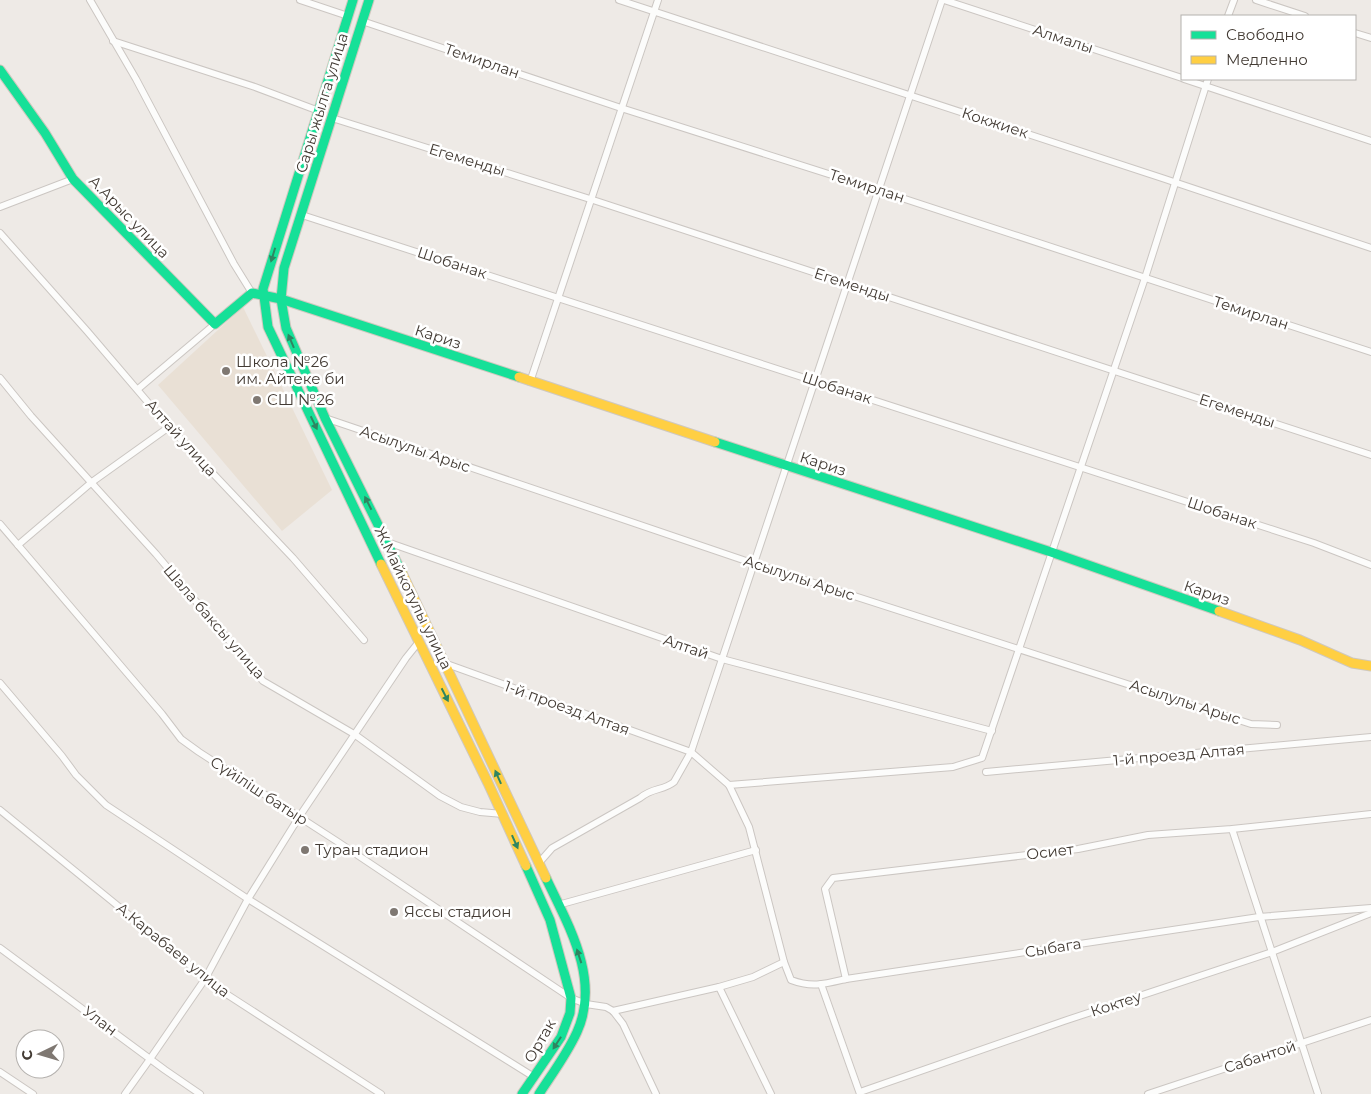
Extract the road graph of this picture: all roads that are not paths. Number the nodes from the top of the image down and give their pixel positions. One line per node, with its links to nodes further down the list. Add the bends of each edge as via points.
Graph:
1 (90, 0): 17 (street)
2 (300, 0): 13 (street)
3 (353, 0): 13 (street, Сары жылга улица)
4 (369, 0): 14 (street, Сары жылга улица)
5 (619, 0): 10 (street, Кокжиек)
6 (658, 0): 10 (street)
7 (943, 0): 19 (street, Алмалы); 23 (street)
8 (1234, 0): 11 (street)
9 (1256, 0): 12 (street)
10 (654, 12): 23 (street, Кокжиек); 24 (street)
11 (1228, 15)
12 (1302, 15)
13 (348, 16): 25 (street, Сары жылга улица)
14 (362, 20): 24 (street, Темирлан); 26 (street, Сары жылга улица)
15 (1356, 33): 16 (street)
16 (1371, 38)
17 (113, 41): 25 (street); 39 (street)
18 (0, 70): 28 (street, А.Арыс улица)
19 (1181, 77)
20 (1189, 80): 22 (street, Алмалы)
21 (1208, 80): 22 (street)
22 (1206, 86): 27 (street, Алмалы); 29 (street)
23 (911, 95): 29 (street, Кокжиек); 30 (street)
24 (621, 108): 30 (street, Темирлан); 31 (street)
25 (319, 111): 33 (street, Сары жылга улица)
26 (332, 118): 31 (street, Егеменды); 34 (street, Сары жылга улица)
27 (1371, 141)
28 (73, 179): 32 (street); 43 (street, А.Арыс улица)
29 (1175, 182): 36 (street, Кокжиек); 37 (street)
30 (879, 190): 37 (street, Темирлан); 38 (street)
31 (590, 199): 38 (street, Егеменды); 41 (street)
32 (0, 207)
33 (287, 208): 40 (street, Ж.Майкотулы улица, one-way to 40, via 263,289)
34 (302, 215): 41 (street, Шобанак); 42 (street, Ж.Майкотулы улица, via 284,268)
35 (0, 233): 49 (street, Алтай улица)
36 (1371, 248)
37 (1145, 278): 44 (street, Темирлан); 45 (street)
38 (848, 284): 45 (street, Егеменды); 47 (street)
39 (252, 293): 40 (street); 43 (street)
40 (264, 295): 42 (street, Кариз); 63 (street, Ж.Майкотулы улица, one-way to 63, via 268,327)
41 (558, 297): 47 (street, Шобанак); 48 (street)
42 (281, 299): 48 (street, Кариз); 50 (street, Ж.Майкотулы улица, one-way to 42, via 286,328)
43 (215, 324): 49 (street)
44 (1371, 352)
45 (1113, 371): 52 (street, Егеменды); 54 (street)
46 (0, 378): 55 (street, Шала баксы улица)
47 (816, 381): 53 (street); 54 (street, Шобанак)
48 (530, 382): 53 (street, Кариз)
49 (138, 389): 51 (street, Алтай улица)
50 (325, 418): 57 (street, Ж.Майкотулы улица, one-way to 50); 60 (street, Асылулы Арыс)
51 (170, 427): 55 (street); 62 (street, Алтай улица, via 293,558)
52 (1371, 455)
53 (787, 466): 59 (street, Кариз); 60 (street)
54 (1080, 467): 59 (street); 61 (street, Шобанак, via 1314,543)
55 (92, 482): 58 (street); 73 (street, Шала баксы улица, via 263,681)
56 (0, 524): 58 (street, Сүйіліш батыр)
57 (387, 542): 65 (street, Алтай); 66 (street, Ж.Майкотулы улица)
58 (18, 545): 81 (street, Сүйіліш батыр, via 182,740)
59 (1051, 552): 64 (street); 67 (street, Кариз, via 1300,640 1352,662)
60 (755, 564): 64 (street, Асылулы Арыс); 65 (street)
61 (1371, 565)
62 (364, 640)
63 (418, 643): 70 (street, Ж.Майкотулы улица, one-way to 70); 73 (street)
64 (1020, 649): 71 (street, Асылулы Арыс, via 1251,724); 72 (street)
65 (722, 659): 72 (street, Алтай); 75 (street)
66 (443, 663): 69 (street, Ж.Майкотулы улица); 75 (street, 1-й проезд Алтая)
67 (1371, 666)
68 (0, 683): 85 (street, via 76,775 106,805)
69 (470, 717): 70 (street); 84 (street, Ж.Майкотулы улица, one-way to 69)
70 (459, 723): 79 (street, Ж.Майкотулы улица)
71 (1277, 725)
72 (992, 732): 77 (street, via 982,758 953,767)
73 (354, 734): 79 (street, Шала баксы улица, via 440,796 461,807); 81 (street)
74 (1371, 737): 76 (street, 1-й проезд Алтая)
75 (692, 752): 77 (street); 84 (street, via 670,786 648,791 552,848)
76 (986, 772)
77 (729, 785): 83 (street)
78 (0, 810): 93 (street, А.Карабаев улица)
79 (502, 814): 97 (street, Ж.Майкотулы улица, one-way to 97, via 550,920)
80 (1371, 814): 82 (street, Осиет)
81 (299, 817): 85 (street); 97 (street, Сүйіліш батыр)
82 (1232, 829): 89 (street); 94 (street, Осиет, via 1148,835 1078,849 833,878 825,888)
83 (756, 850): 86 (street); 92 (street)
84 (538, 864): 86 (street, Ж.Майкотулы улица)
85 (248, 899): 93 (street); 104 (street)
86 (558, 905): 98 (street, Ж.Майкотулы улица, one-way to 86, via 580,958)
87 (1371, 908): 89 (street, Сыбага)
88 (1371, 913): 91 (street, Коктеу)
89 (1259, 917): 91 (street); 94 (street, Сыбага)
90 (0, 948): 102 (street, Улан)
91 (1272, 952): 101 (street); 105 (street, Коктеу)
92 (784, 962): 95 (street, Сыбага, via 791,980 804,985); 96 (street)
93 (204, 979): 102 (street); 109 (street, А.Карабаев улица)
94 (846, 979): 95 (street, Сыбага)
95 (821, 984): 105 (street)
96 (719, 988): 99 (street); 113 (street)
97 (571, 998): 98 (street, Сүйіліш батыр); 104 (street, Ортак, one-way to 104, via 570,1013 561,1037)
98 (586, 1004): 99 (street, Сүйіліш батыр); 111 (street, Ортак, via 573,1042)
99 (613, 1011): 112 (street, via 623,1024)
100 (1371, 1020): 101 (street, Сабантой)
101 (1302, 1044): 114 (street, Сабантой); 115 (street)
102 (150, 1059): 107 (street); 108 (street, Улан)
103 (0, 1072): 106 (street)
104 (534, 1076): 110 (street, Ортак)
105 (860, 1093)
106 (32, 1094)
107 (125, 1094)
108 (200, 1094)
109 (381, 1094)
110 (522, 1094)
111 (539, 1094)
112 (656, 1094)
113 (771, 1094)
114 (1148, 1094)
115 (1318, 1094)

